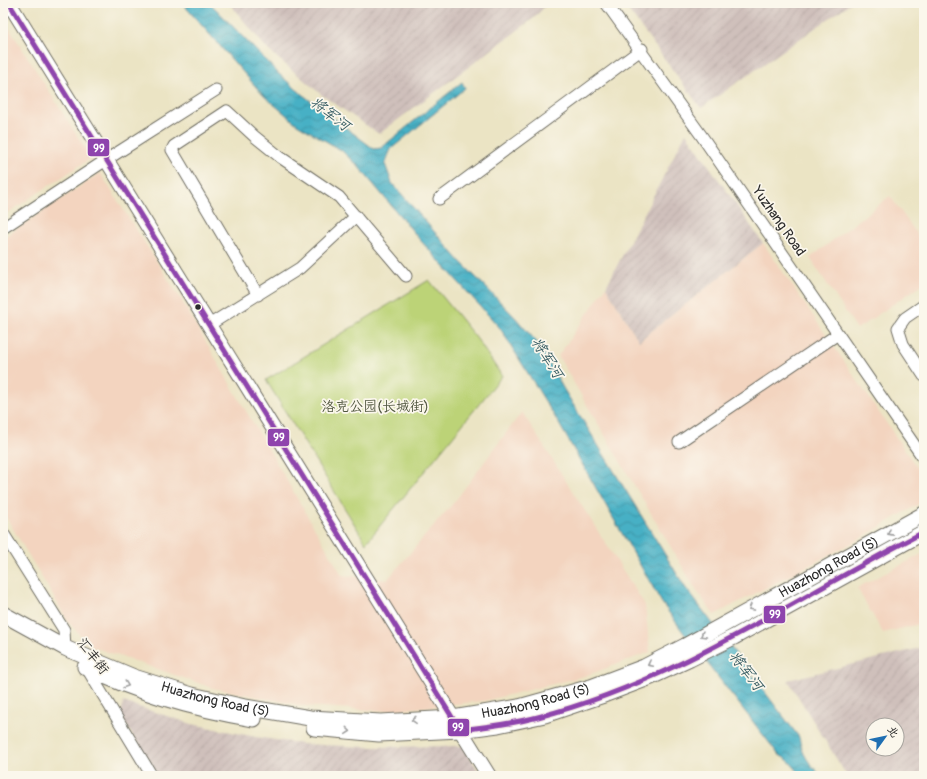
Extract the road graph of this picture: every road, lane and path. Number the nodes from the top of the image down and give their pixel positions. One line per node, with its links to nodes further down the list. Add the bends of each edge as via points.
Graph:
1 (9, 3): 5 (street)
2 (606, 3): 3 (street, Yuzhang Road)
3 (641, 50): 6 (street); 13 (street, Yuzhang Road)
4 (216, 90): 5 (street)
5 (106, 160): 8 (street); 12 (street)
6 (439, 199)
7 (356, 216): 9 (street); 10 (street, via 300,268); 10 (street, via 339,197 280,157 227,111 174,146 172,150)
8 (3, 228)
9 (406, 276)
10 (258, 295): 12 (street)
11 (924, 305): 14 (street, via 905,318 898,328 903,344)
12 (209, 325): 25 (street)
13 (838, 334): 15 (street); 16 (street, Yuzhang Road)
14 (924, 376)
15 (679, 442)
16 (924, 459)
17 (924, 514): 23 (main road, Huazhong Road (S), one-way to 23, via 721,625)
18 (924, 532): 23 (main road, Huazhong Road (S), via 734,637)
19 (3, 533): 22 (street, 汇丰街, via 64,630)
20 (3, 614): 22 (main road, Huazhong Road (S))
21 (3, 624): 24 (main road, Huazhong Road (S))
22 (65, 648): 24 (street, 汇丰街); 25 (main road, Huazhong Road (S), one-way to 22, via 310,718 245,707 192,695 134,677)
23 (687, 653): 25 (main road, Huazhong Road (S), via 651,678 546,715 498,725)
24 (88, 668): 25 (main road, Huazhong Road (S), one-way to 25, via 113,681 171,701 230,715 300,727 379,734); 26 (street, 汇丰街)
25 (456, 724): 27 (street)
26 (152, 776)
27 (488, 776)

